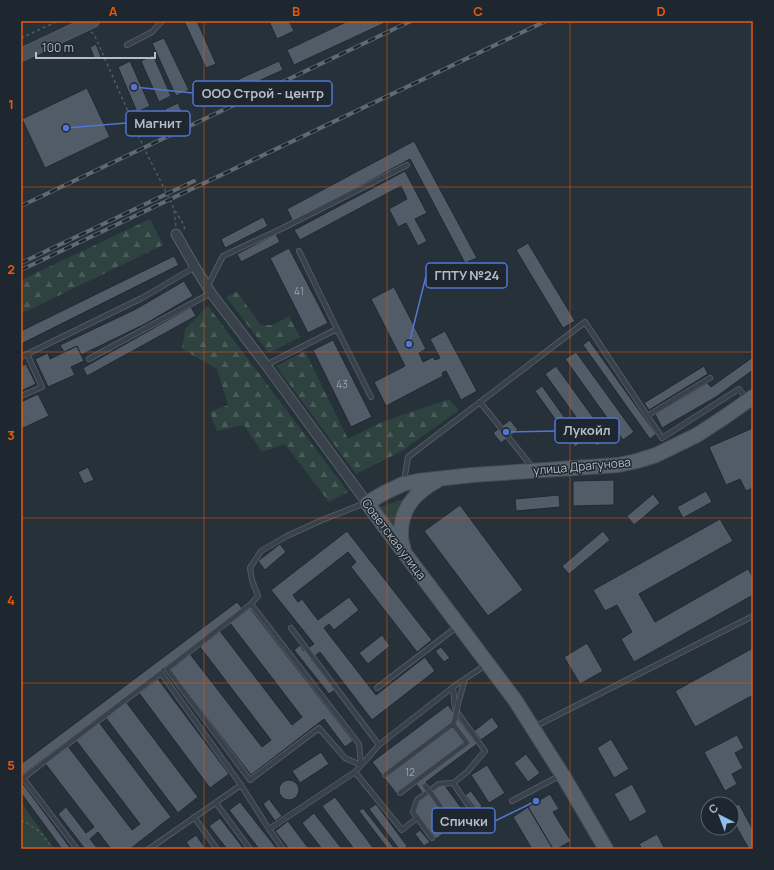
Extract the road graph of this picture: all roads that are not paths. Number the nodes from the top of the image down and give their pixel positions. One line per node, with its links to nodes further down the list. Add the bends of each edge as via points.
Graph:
1 (162, 21): 3 (lane, via 152,32)
2 (86, 22): 4 (main road)
3 (127, 44)
4 (21, 54)
5 (407, 165): 9 (lane, via 223,256)
6 (176, 234): 8 (street, Советская улица)
7 (299, 251): 10 (lane)
8 (195, 267): 9 (street, Советская улица); 11 (lane, via 142,298)
9 (209, 290): 13 (lane); 14 (street, Советская улица)
10 (337, 329): 14 (lane); 17 (lane)
11 (27, 354): 12 (lane); 16 (lane, via 42,387)
12 (21, 357)
13 (89, 359)
14 (266, 365): 24 (street, Советская улица)
15 (710, 378): 20 (lane)
16 (21, 396)
17 (371, 397)
18 (751, 399): 20 (lane, via 739,389 662,438); 21 (main road, улица Драгунова, via 698,435 637,462)
19 (480, 402): 20 (lane, via 584,322); 21 (lane); 23 (lane, via 408,458)
20 (647, 416)
21 (534, 470): 22 (main road, улица Драгунова)
22 (442, 477): 23 (main road, улица Драгунова); 25 (main road, via 426,486 406,509 401,537)
23 (403, 484): 24 (main road, улица Драгунова)
24 (367, 503): 25 (main road, Советская улица); 26 (lane, via 322,520 261,551 250,568 258,596)
25 (405, 553): 28 (main road, Советская улица)
26 (251, 604): 37 (lane, via 358,744); 37 (lane, via 167,669 250,780 319,728 345,758)
27 (753, 616): 35 (lane)
28 (459, 625): 30 (main road, Советская улица); 33 (lane)
29 (291, 628): 36 (lane)
30 (488, 663): 31 (lane); 35 (main road, Советская улица)
31 (465, 679): 32 (lane); 34 (lane, bridge)
32 (453, 687): 36 (lane); 42 (lane, via 455,709 485,751 467,772)
33 (376, 688)
34 (454, 722): 39 (lane); 40 (lane, via 467,743)
35 (533, 728): 41 (main road, Советская улица)
36 (379, 745): 37 (lane)
37 (361, 765): 38 (lane)
38 (355, 772): 49 (lane, via 402,830); 51 (lane)
39 (385, 775)
40 (419, 778): 44 (lane); 50 (lane, bridge)
41 (563, 781): 45 (lane); 58 (main road, Советская улица)
42 (453, 783): 47 (lane); 49 (lane, via 439,784 416,800 413,812)
43 (241, 785): 46 (lane); 51 (lane); 53 (lane, via 161,673 23,778)
44 (400, 793)
45 (512, 801)
46 (216, 803): 48 (lane); 56 (lane)
47 (471, 810)
48 (194, 817): 54 (lane); 55 (lane)
49 (418, 818): 52 (lane)
50 (452, 823)
51 (269, 829): 57 (lane)
52 (432, 838)
53 (77, 849)
54 (149, 849)
55 (217, 849)
56 (250, 849)
57 (284, 849)
58 (606, 849)

